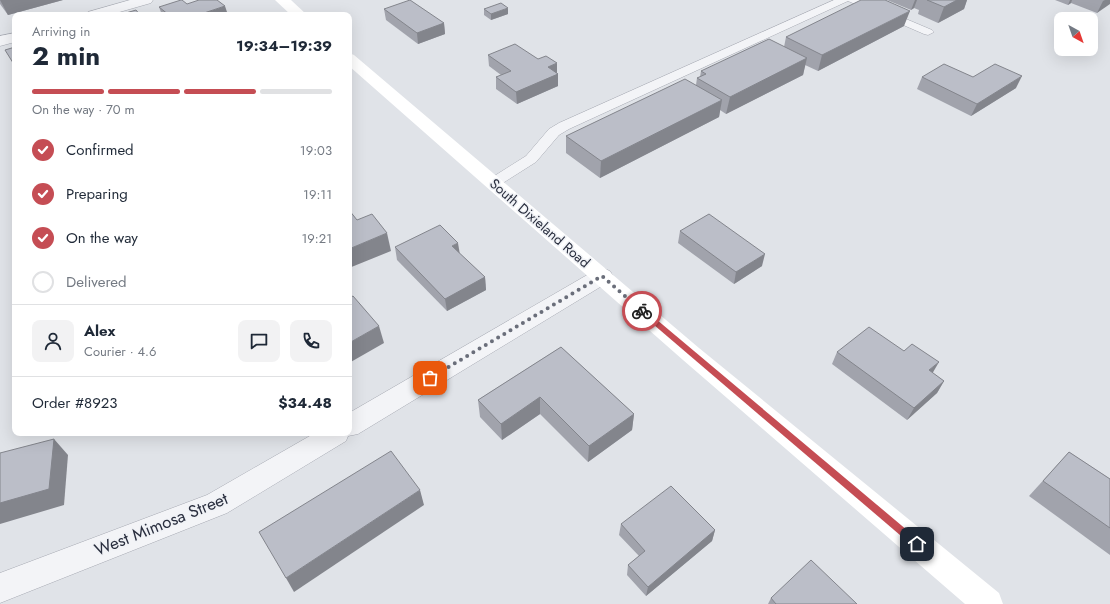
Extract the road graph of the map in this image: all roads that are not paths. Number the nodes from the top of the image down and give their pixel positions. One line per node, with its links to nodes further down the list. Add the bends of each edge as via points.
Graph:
1 (146, 0): 5 (street)
2 (282, 0): 6 (main road)
3 (843, 0): 11 (lane, via 564,126 554,132 531,159)
4 (852, 0): 7 (lane)
5 (104, 12)
6 (296, 12)
7 (928, 32)
8 (12, 38): 9 (street)
9 (0, 41)
10 (352, 61): 11 (main road, South Dixieland Road)
11 (493, 183): 12 (main road, South Dixieland Road)
12 (602, 276): 13 (street); 16 (main road, South Dixieland Road)
13 (352, 424)
14 (332, 436): 15 (street, West Mimosa Street, via 217,504)
15 (0, 588)
16 (988, 604)

